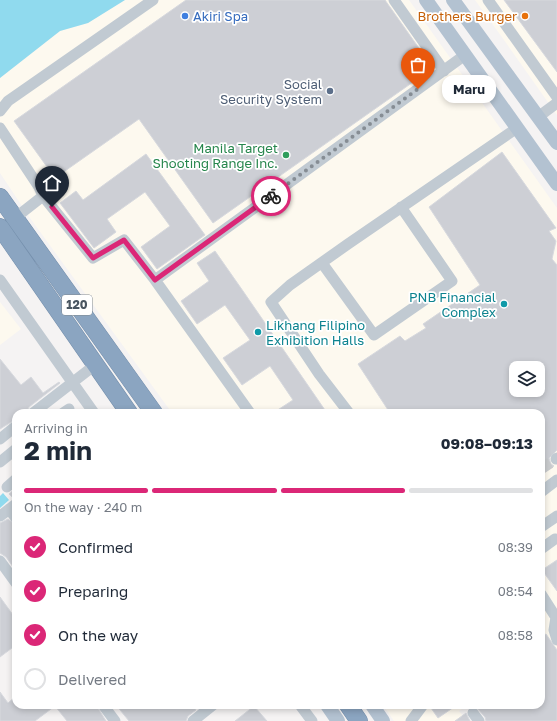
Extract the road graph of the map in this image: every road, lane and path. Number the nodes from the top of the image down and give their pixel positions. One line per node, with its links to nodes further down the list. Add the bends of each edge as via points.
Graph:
1 (153, 0): 11 (street, via 8,101)
2 (394, 0): 8 (street)
3 (426, 0): 7 (main road)
4 (453, 0): 6 (main road)
5 (488, 0): 9 (street)
6 (484, 42): 7 (main road); 12 (main road)
7 (465, 55): 8 (street); 14 (main road)
8 (444, 71): 24 (street)
9 (557, 98)
10 (557, 103): 12 (street)
11 (0, 110)
12 (538, 117): 15 (main road)
13 (0, 128): 17 (street)
14 (517, 128): 16 (main road); 19 (street)
15 (557, 143)
16 (557, 184)
17 (43, 196): 20 (street); 24 (street, via 93,258 124,240)
18 (0, 197): 20 (highway, 120)
19 (401, 208): 22 (street); 22 (street, via 452,281 432,295 374,335)
20 (15, 218): 30 (highway, 120)
21 (0, 228): 25 (highway, 120)
22 (322, 263): 32 (street, via 270,302)
23 (0, 280): 26 (street)
24 (155, 280): 31 (street)
25 (96, 365): 26 (street); 29 (highway, 120)
26 (72, 382): 27 (street); 28 (street)
27 (38, 409)
28 (91, 409)
29 (126, 409)
30 (151, 409)
31 (247, 409)
32 (346, 409)
33 (12, 429): 34 (street)
34 (0, 439)
35 (12, 452): 36 (street)
36 (0, 462)
37 (557, 480): 40 (street)
38 (12, 483): 39 (street)
39 (7, 487)
40 (545, 489)
41 (12, 507): 42 (street)
42 (0, 516)
43 (557, 516): 44 (street)
44 (545, 524)
45 (555, 539): 46 (street)
46 (545, 547)
47 (0, 561): 48 (street)
48 (12, 578)
49 (545, 600): 50 (street)
50 (556, 618): 51 (street, via 554,630)
51 (557, 640)
52 (106, 709): 60 (street)
53 (208, 709): 61 (street)
54 (303, 709): 62 (street)
55 (330, 709): 63 (main road)
56 (340, 709): 64 (highway)
57 (351, 709): 65 (highway)
58 (375, 709): 66 (main road)
59 (420, 709): 67 (street)
60 (115, 721)
61 (193, 721)
62 (312, 721)
63 (338, 721)
64 (348, 721)
65 (359, 721)
66 (383, 721)
67 (412, 721)

